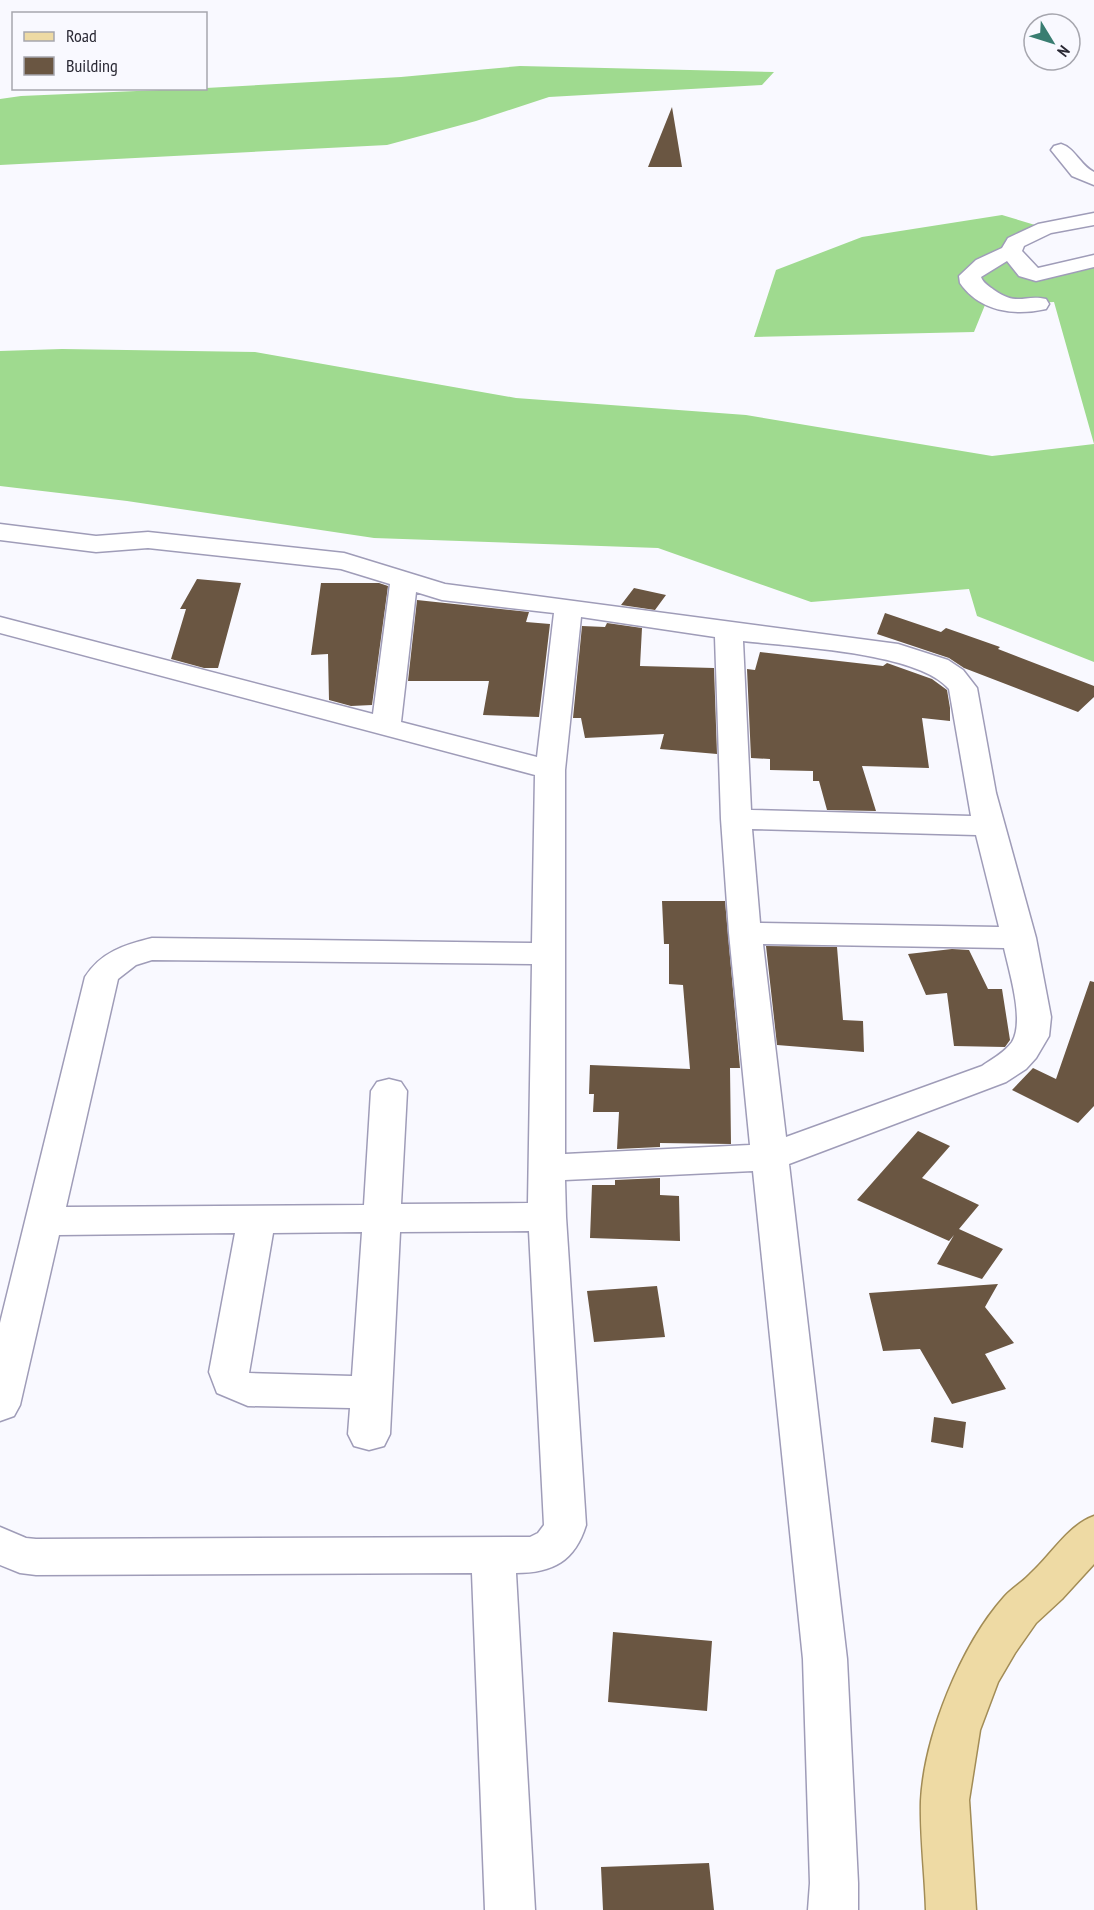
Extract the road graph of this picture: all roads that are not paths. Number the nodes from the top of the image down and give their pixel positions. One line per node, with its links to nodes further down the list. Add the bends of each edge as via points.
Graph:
1 (1062, 150): 2 (street, via 1079,172)
2 (1094, 178)
3 (1094, 219): 4 (street, via 1045,228 1015,242)
4 (1011, 252): 5 (street, via 1027,271 1036,275); 6 (street, via 976,269 970,283 1012,308)
5 (1094, 261)
6 (1038, 304)
7 (0, 532): 8 (street, via 96,544 148,540 344,561)
8 (404, 580): 9 (street, via 442,592); 12 (street)
9 (568, 606): 11 (street); 13 (street)
10 (0, 625): 12 (street)
11 (729, 632): 14 (street); 15 (street, via 898,652 938,666 953,676 963,688)
12 (387, 727): 13 (street)
13 (550, 770): 18 (street)
14 (736, 819): 15 (street); 16 (street)
15 (988, 826): 17 (street)
16 (745, 933): 17 (street); 20 (street)
17 (1020, 938): 20 (street, via 1033,1030 1028,1043 1008,1066)
18 (548, 954): 21 (street); 25 (street, via 152,949 116,962 102,977)
19 (389, 1091): 23 (street)
20 (769, 1157): 21 (street); 33 (street, via 825,1659)
21 (548, 1167): 22 (street)
22 (548, 1218): 23 (street); 31 (street, via 565,1525 558,1542 541,1553)
23 (382, 1219): 24 (street); 26 (street)
24 (256, 1220): 25 (street); 26 (street, via 229,1372 231,1382 248,1390)
25 (42, 1221): 27 (street)
26 (372, 1392): 28 (street)
27 (0, 1405)
28 (369, 1434)
29 (1094, 1534): 34 (main road, via 1020,1610 999,1639 978,1675 957,1730 945,1800)
30 (0, 1545): 31 (street, via 20,1555 36,1557)
31 (493, 1554): 32 (street)
32 (510, 1910)
33 (832, 1910)
34 (951, 1910)

